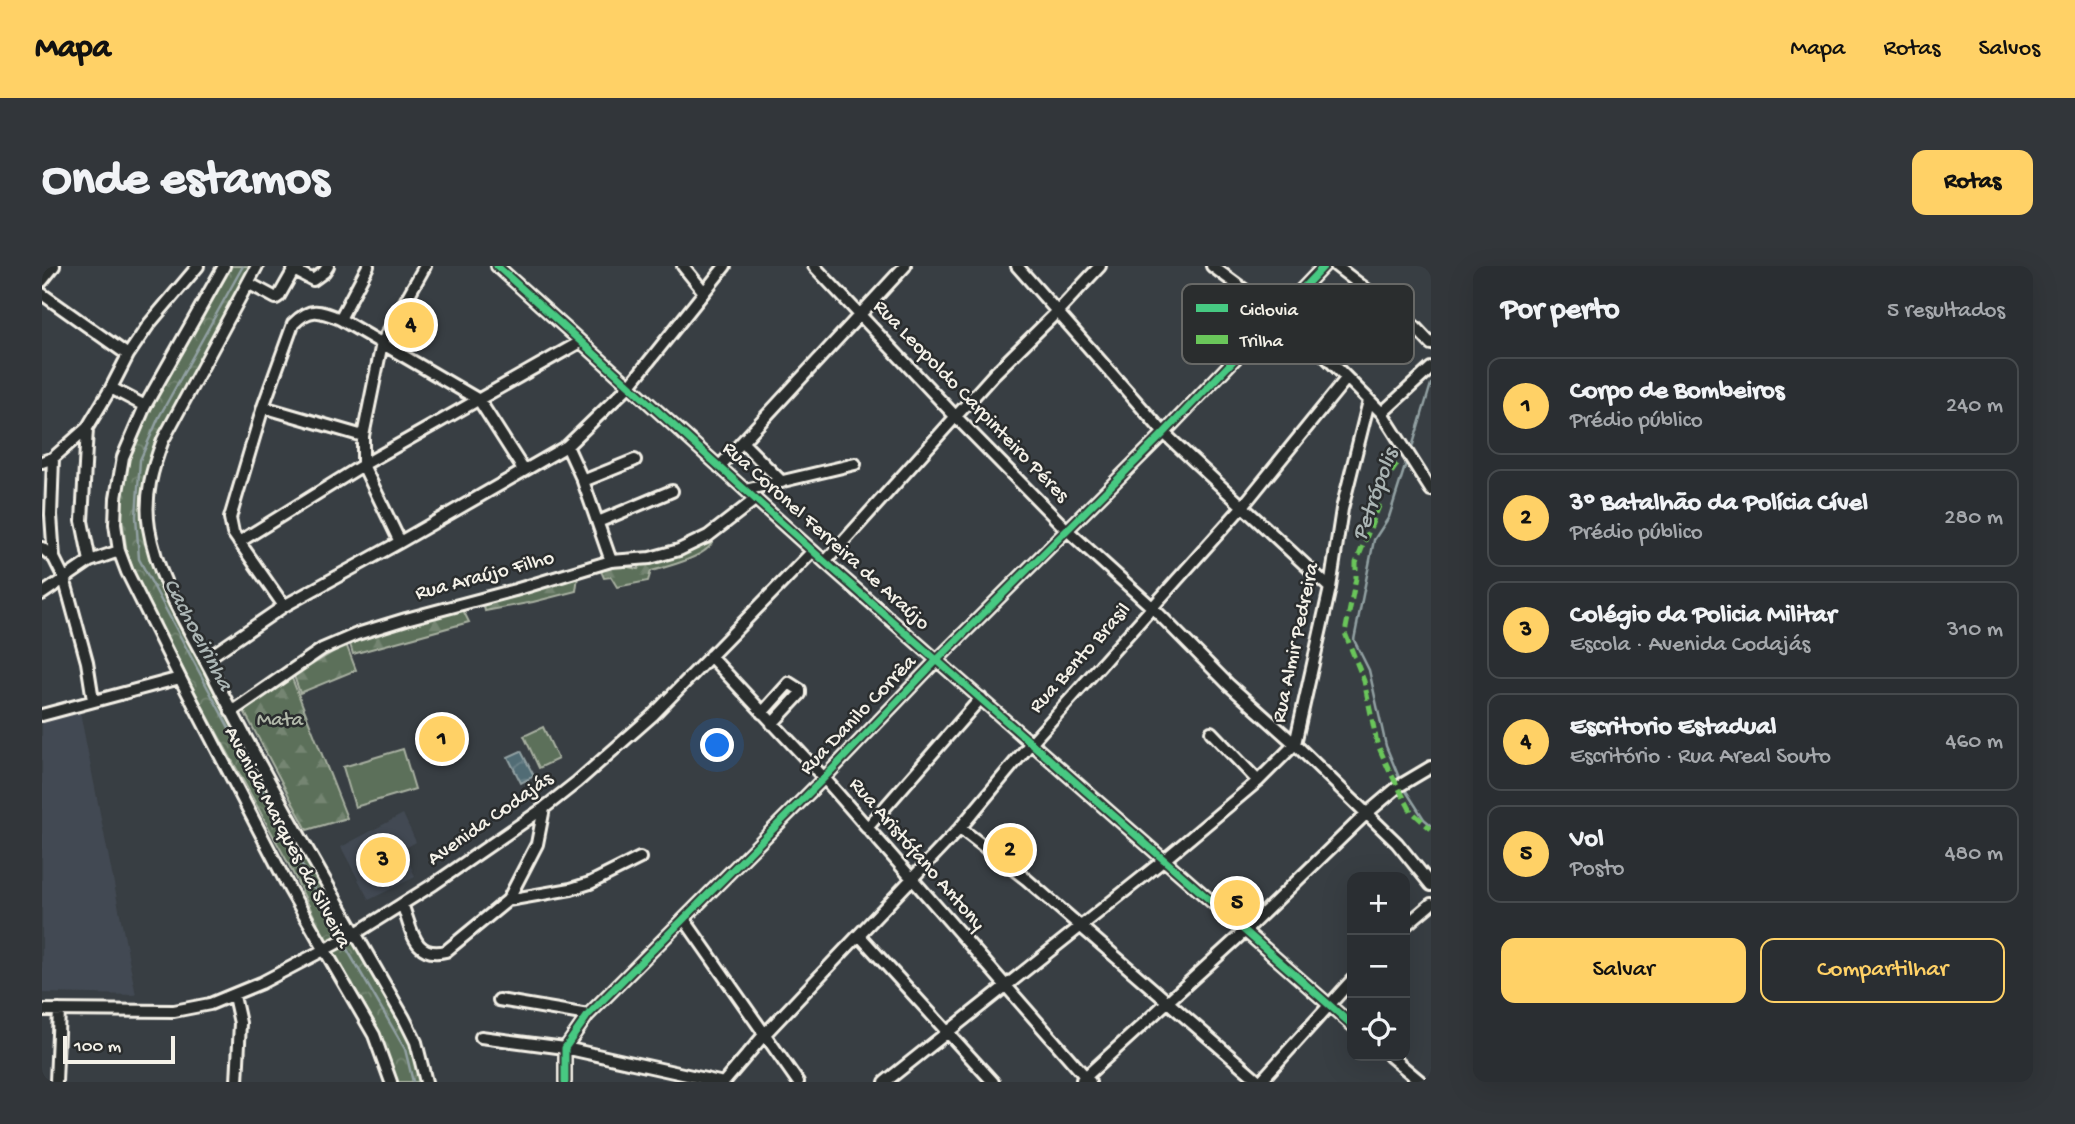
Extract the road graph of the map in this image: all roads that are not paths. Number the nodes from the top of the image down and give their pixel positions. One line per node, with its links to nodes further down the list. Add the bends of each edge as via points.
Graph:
1 (54, 266): 19 (street)
2 (198, 266): 33 (street)
3 (224, 266): 42 (street, Avenida Marques da Silveira)
4 (257, 266): 20 (street, Avenida Marques da Silveira)
5 (328, 266): 18 (street, via 313,280)
6 (368, 266): 28 (street)
7 (425, 266): 31 (street)
8 (497, 266): 30 (street, Rua Coronel Ferreira de Araújo)
9 (683, 266): 24 (street)
10 (725, 266): 24 (street)
11 (814, 266): 27 (street, Rua Leopoldo Carpinteiro Péres)
12 (905, 266): 27 (street)
13 (1017, 266): 26 (street)
14 (1100, 266): 26 (street)
15 (1212, 266): 21 (street)
16 (1324, 266): 22 (street, Rua Danilo Corrêa)
17 (1336, 266): 23 (street)
18 (295, 268): 20 (street, via 276,298)
19 (42, 281)
20 (248, 283): 81 (street, Avenida Marques da Silveira, via 163,440 148,491 149,528 161,572)
21 (1237, 284)
22 (1307, 284)
23 (1359, 284)
24 (704, 292): 38 (street)
25 (42, 294): 33 (street)
26 (1057, 312): 45 (street); 47 (street)
27 (861, 316): 45 (street, Rua Leopoldo Carpinteiro Péres); 49 (street)
28 (340, 319): 31 (street); 43 (street, via 312,311 293,324)
29 (1414, 326): 32 (street)
30 (580, 342): 38 (street, Rua Coronel Ferreira de Araújo); 40 (street)
31 (382, 343): 40 (street); 48 (street)
32 (1431, 344)
33 (128, 355): 39 (street)
34 (1230, 364): 47 (street, Rua Danilo Corrêa)
35 (1332, 364): 37 (street)
36 (1431, 368): 44 (street)
37 (1346, 379): 41 (street); 63 (street, Rua Bento Brasil)
38 (630, 385): 50 (street); 55 (street, Rua Coronel Ferreira de Araújo)
39 (111, 388): 42 (street); 46 (street)
40 (479, 400): 54 (street); 56 (street)
41 (1369, 401): 44 (street); 76 (street, Rua Almir Pedreira, via 1342,509)
42 (145, 405): 69 (street, Avenida Marques da Silveira, via 118,480 115,524)
43 (263, 407): 48 (street); 66 (street, via 230,514)
44 (1382, 414): 60 (street)
45 (956, 417): 65 (street, Rua Leopoldo Carpinteiro Péres); 74 (street)
46 (87, 428): 51 (street); 72 (street, via 82,521)
47 (1164, 433): 63 (street); 65 (street, Rua Danilo Corrêa)
48 (363, 436): 54 (street)
49 (742, 442): 55 (street); 58 (street)
50 (567, 446): 56 (street); 57 (street)
51 (46, 458): 71 (street)
52 (635, 460): 57 (street)
53 (855, 464): 58 (street)
54 (363, 465): 66 (street); 67 (street)
55 (719, 467): 59 (street, Rua Coronel Ferreira de Araújo)
56 (523, 469): 67 (street)
57 (583, 481): 64 (street)
58 (782, 482): 59 (street)
59 (745, 490): 62 (street, Rua Coronel Ferreira de Araújo)
60 (1431, 490)
61 (672, 491): 64 (street)
62 (756, 499): 70 (street, Rua Coronel Ferreira de Araújo); 73 (street, Rua Araújo Filho, via 708,536 678,550)
63 (1243, 506): 76 (street); 79 (street, Rua Bento Brasil)
64 (598, 522): 73 (street)
65 (1067, 530): 79 (street, Rua Leopoldo Carpinteiro Péres); 82 (street, Rua Danilo Corrêa)
66 (239, 542): 78 (street)
67 (400, 542): 78 (street)
68 (42, 548): 71 (street)
69 (119, 551): 72 (street); 83 (street, Avenida Marques da Silveira)
70 (813, 551): 74 (street, Rua Coronel Ferreira de Araújo); 80 (street, Avenida Codajás)
71 (54, 558): 75 (street)
72 (90, 561): 75 (street)
73 (611, 561): 86 (street, Rua Araújo Filho, via 357,634 322,649)
74 (825, 562): 82 (street, Rua Coronel Ferreira de Araújo)
75 (64, 579): 77 (street); 85 (street)
76 (1330, 589): 92 (street, Rua Almir Pedreira)
77 (42, 594)
78 (284, 606): 81 (street)
79 (1153, 608): 91 (street, Rua Bento Brasil); 92 (street, Rua Leopoldo Carpinteiro Péres)
80 (710, 656): 87 (street, Rua Aristófano Antony); 96 (street, Avenida Codajás, via 653,715)
81 (205, 660): 86 (street, Avenida Marques da Silveira)
82 (936, 660): 84 (street, Rua Coronel Ferreira de Araújo); 94 (street, Rua Danilo Corrêa)
83 (180, 678): 85 (street); 113 (street, Avenida Marques da Silveira, via 289,890)
84 (981, 698): 91 (street, Rua Coronel Ferreira de Araújo); 98 (street)
85 (93, 700): 88 (street)
86 (231, 712): 111 (street, Avenida Marques da Silveira)
87 (762, 713): 89 (street, Rua Aristófano Antony); 89 (street, via 789,683 800,690)
88 (42, 715)
89 (772, 724): 94 (street, Rua Aristófano Antony)
90 (1211, 732): 95 (street)
91 (1031, 743): 99 (street, Rua Bento Brasil); 101 (street, Rua Coronel Ferreira de Araújo)
92 (1295, 744): 95 (street, Rua Almir Pedreira); 97 (street, Rua Leopoldo Carpinteiro Péres)
93 (1431, 767): 97 (street)
94 (824, 778): 98 (street, Rua Aristófano Antony); 107 (street, Rua Danilo Corrêa)
95 (1258, 781): 101 (street, Rua Almir Pedreira)
96 (544, 808): 104 (street, via 537,845); 105 (street, Avenida Codajás)
97 (1366, 814): 103 (street, Rua Leopoldo Carpinteiro Péres, via 1397,843); 110 (street)
98 (867, 828): 102 (street, Rua Aristófano Antony)
99 (960, 828): 102 (street, Rua Bento Brasil); 109 (street)
100 (640, 858): 104 (street, via 590,883)
101 (1164, 860): 109 (street, Rua Almir Pedreira); 110 (street, Rua Coronel Ferreira de Araújo)
102 (912, 879): 112 (street, Rua Bento Brasil); 114 (street, Rua Aristófano Antony)
103 (1431, 886)
104 (508, 900): 105 (street, via 446,951 434,954 416,941)
105 (402, 904): 111 (street, Avenida Codajás)
106 (1431, 904): 108 (street)
107 (684, 919): 122 (street, Rua Danilo Corrêa); 125 (street)
108 (1410, 922)
109 (1079, 926): 114 (street, Rua Almir Pedreira); 118 (street)
110 (1244, 932): 118 (street); 119 (street, Rua Coronel Ferreira de Araújo)
111 (353, 935): 113 (street, Avenida Codajás); 133 (street, Avenida Marques da Silveira, via 416,1042)
112 (859, 935): 124 (street); 125 (street, Rua Bento Brasil)
113 (327, 948): 116 (street, Avenida Codajás); 132 (street, Avenida Marques da Silveira, via 374,1035)
114 (1006, 985): 124 (street, Rua Almir Pedreira); 129 (street, Rua Aristófano Antony)
115 (1347, 985): 119 (street)
116 (234, 996): 121 (street, Avenida Codajás, via 174,1011); 131 (street, via 240,1023)
117 (499, 1000): 122 (street)
118 (1167, 1003): 129 (street); 139 (street)
119 (1329, 1005): 123 (street, Rua Coronel Ferreira de Araújo); 139 (street)
120 (42, 1010): 121 (street, Avenida Codajás)
121 (59, 1010): 130 (street)
122 (588, 1015): 127 (street, Rua Danilo Corrêa)
123 (1347, 1021)
124 (947, 1031): 137 (street, Rua Almir Pedreira); 138 (street)
125 (764, 1035): 135 (street, Rua Bento Brasil); 136 (street)
126 (481, 1037): 127 (street)
127 (565, 1048): 134 (street); 135 (street)
128 (1396, 1061): 140 (street)
129 (1085, 1080)
130 (56, 1082)
131 (237, 1082)
132 (391, 1082)
133 (426, 1082)
134 (565, 1082)
135 (721, 1082)
136 (797, 1082)
137 (886, 1082)
138 (993, 1082)
139 (1260, 1082)
140 (1421, 1082)

